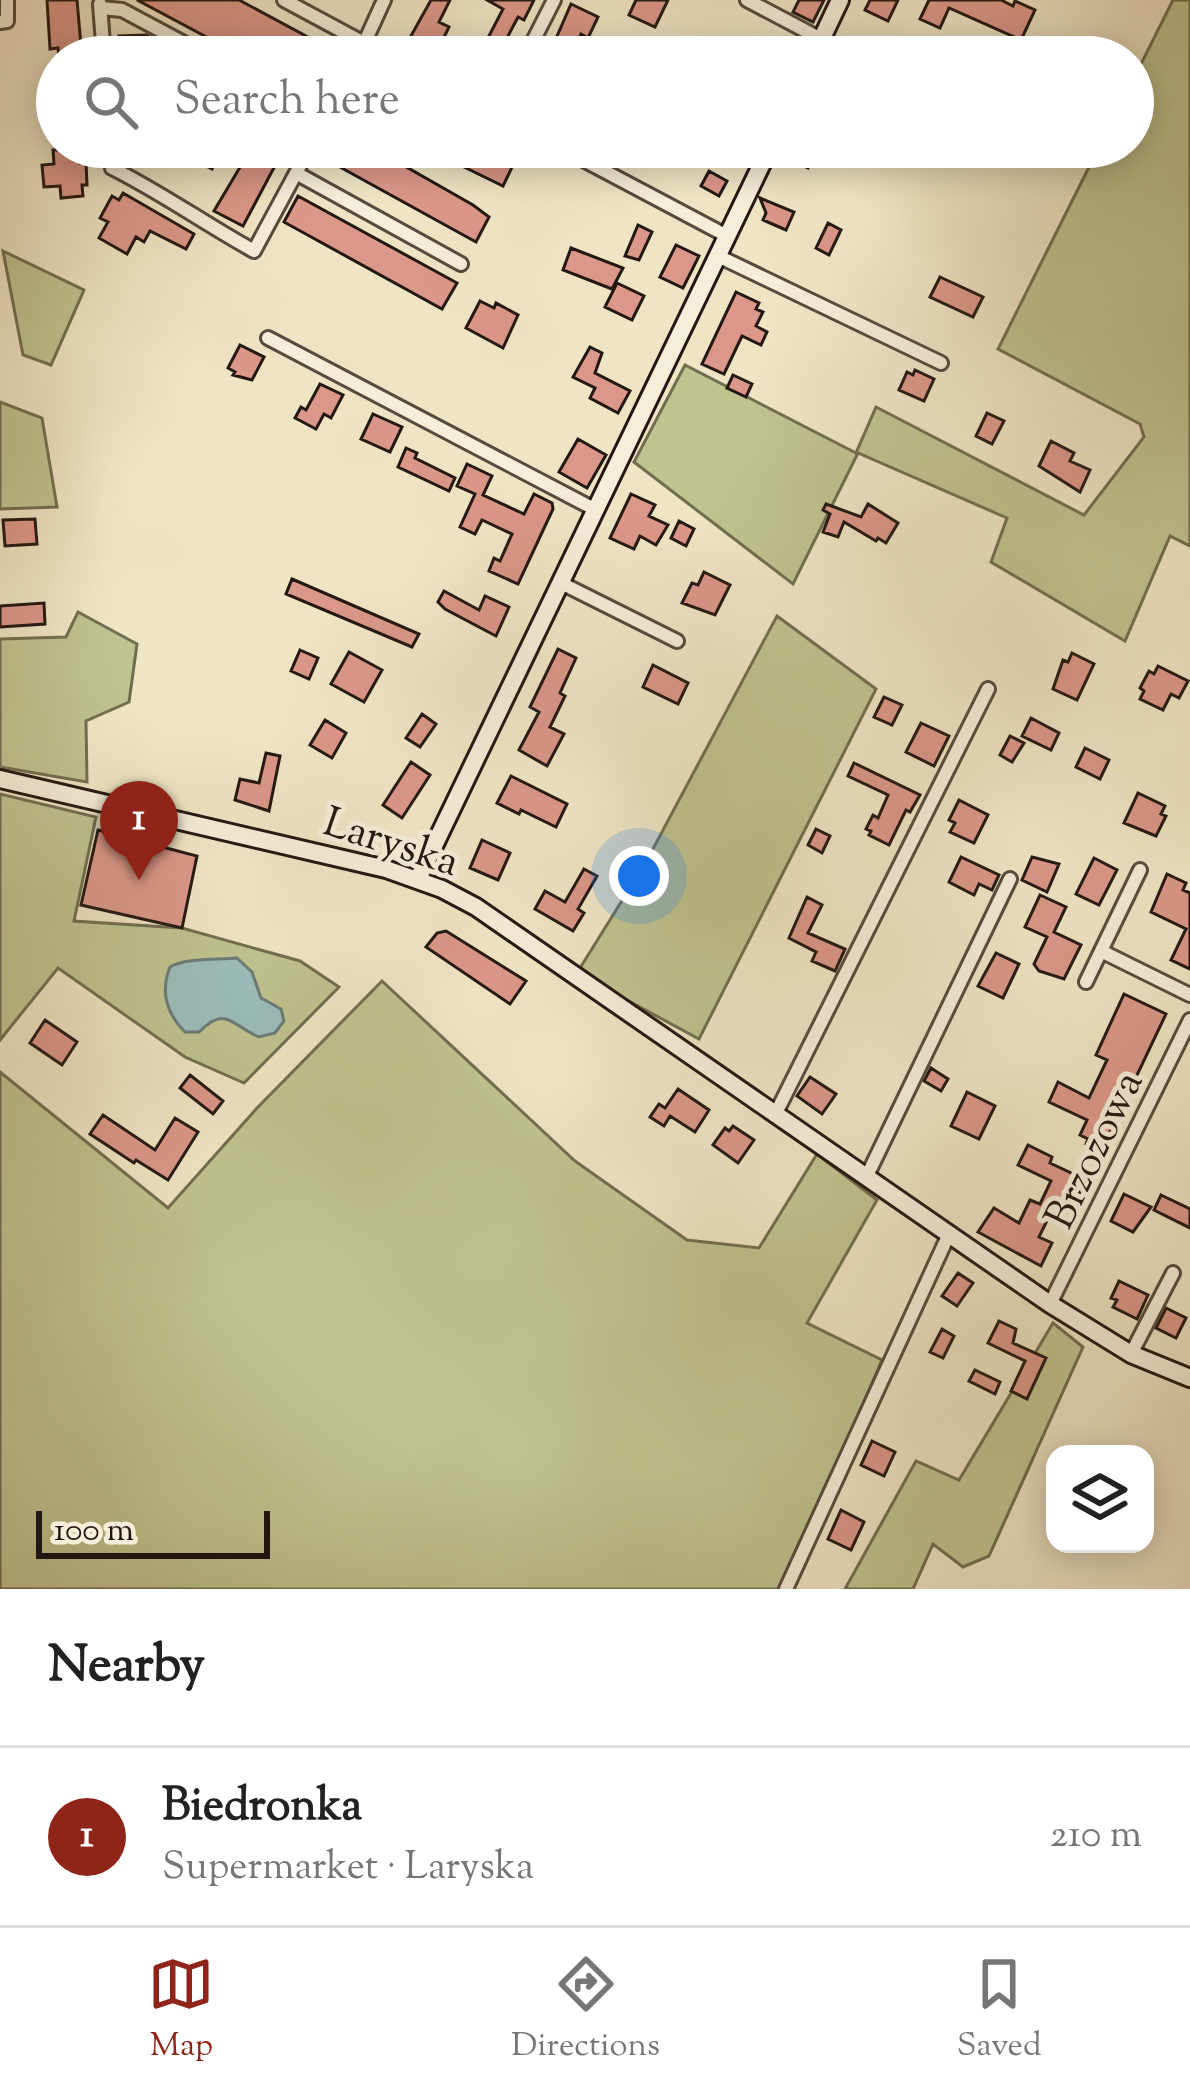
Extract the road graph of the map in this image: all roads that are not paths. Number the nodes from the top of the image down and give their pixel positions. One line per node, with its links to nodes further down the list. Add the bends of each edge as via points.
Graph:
1 (7, 0): 8 (street, via 7,22)
2 (284, 0): 11 (street)
3 (384, 0): 12 (street)
4 (554, 0): 13 (street)
5 (747, 0): 14 (street)
6 (840, 0): 15 (street)
7 (100, 4): 9 (street); 10 (street)
8 (0, 22)
9 (102, 36)
10 (171, 36)
11 (340, 36)
12 (366, 36)
13 (536, 36)
14 (815, 36)
15 (822, 36)
16 (112, 168): 20 (street, via 254,251)
17 (299, 168): 20 (street)
18 (599, 168): 21 (street)
19 (760, 168): 21 (street)
20 (296, 173): 23 (street)
21 (727, 236): 22 (street)
22 (718, 256): 25 (street); 26 (street)
23 (461, 264)
24 (268, 338): 26 (street)
25 (940, 363)
26 (596, 510): 27 (street)
27 (561, 583): 28 (street); 32 (street)
28 (677, 641)
29 (988, 688): 38 (street)
30 (0, 779): 32 (street, Laryska)
31 (1140, 870): 34 (street)
32 (418, 879): 38 (street, Laryska, via 476,907)
33 (1010, 879): 39 (street)
34 (1101, 951): 35 (street); 36 (street)
35 (1086, 982)
36 (1190, 995)
37 (1190, 1020): 42 (street, Brzozowa)
38 (775, 1114): 39 (street, Laryska)
39 (866, 1178): 40 (street, Laryska)
40 (949, 1234): 42 (street, Laryska); 45 (street)
41 (1173, 1274): 43 (street)
42 (1050, 1304): 43 (street, Laryska)
43 (1131, 1354): 44 (street, Laryska)
44 (1190, 1378)
45 (786, 1589)

